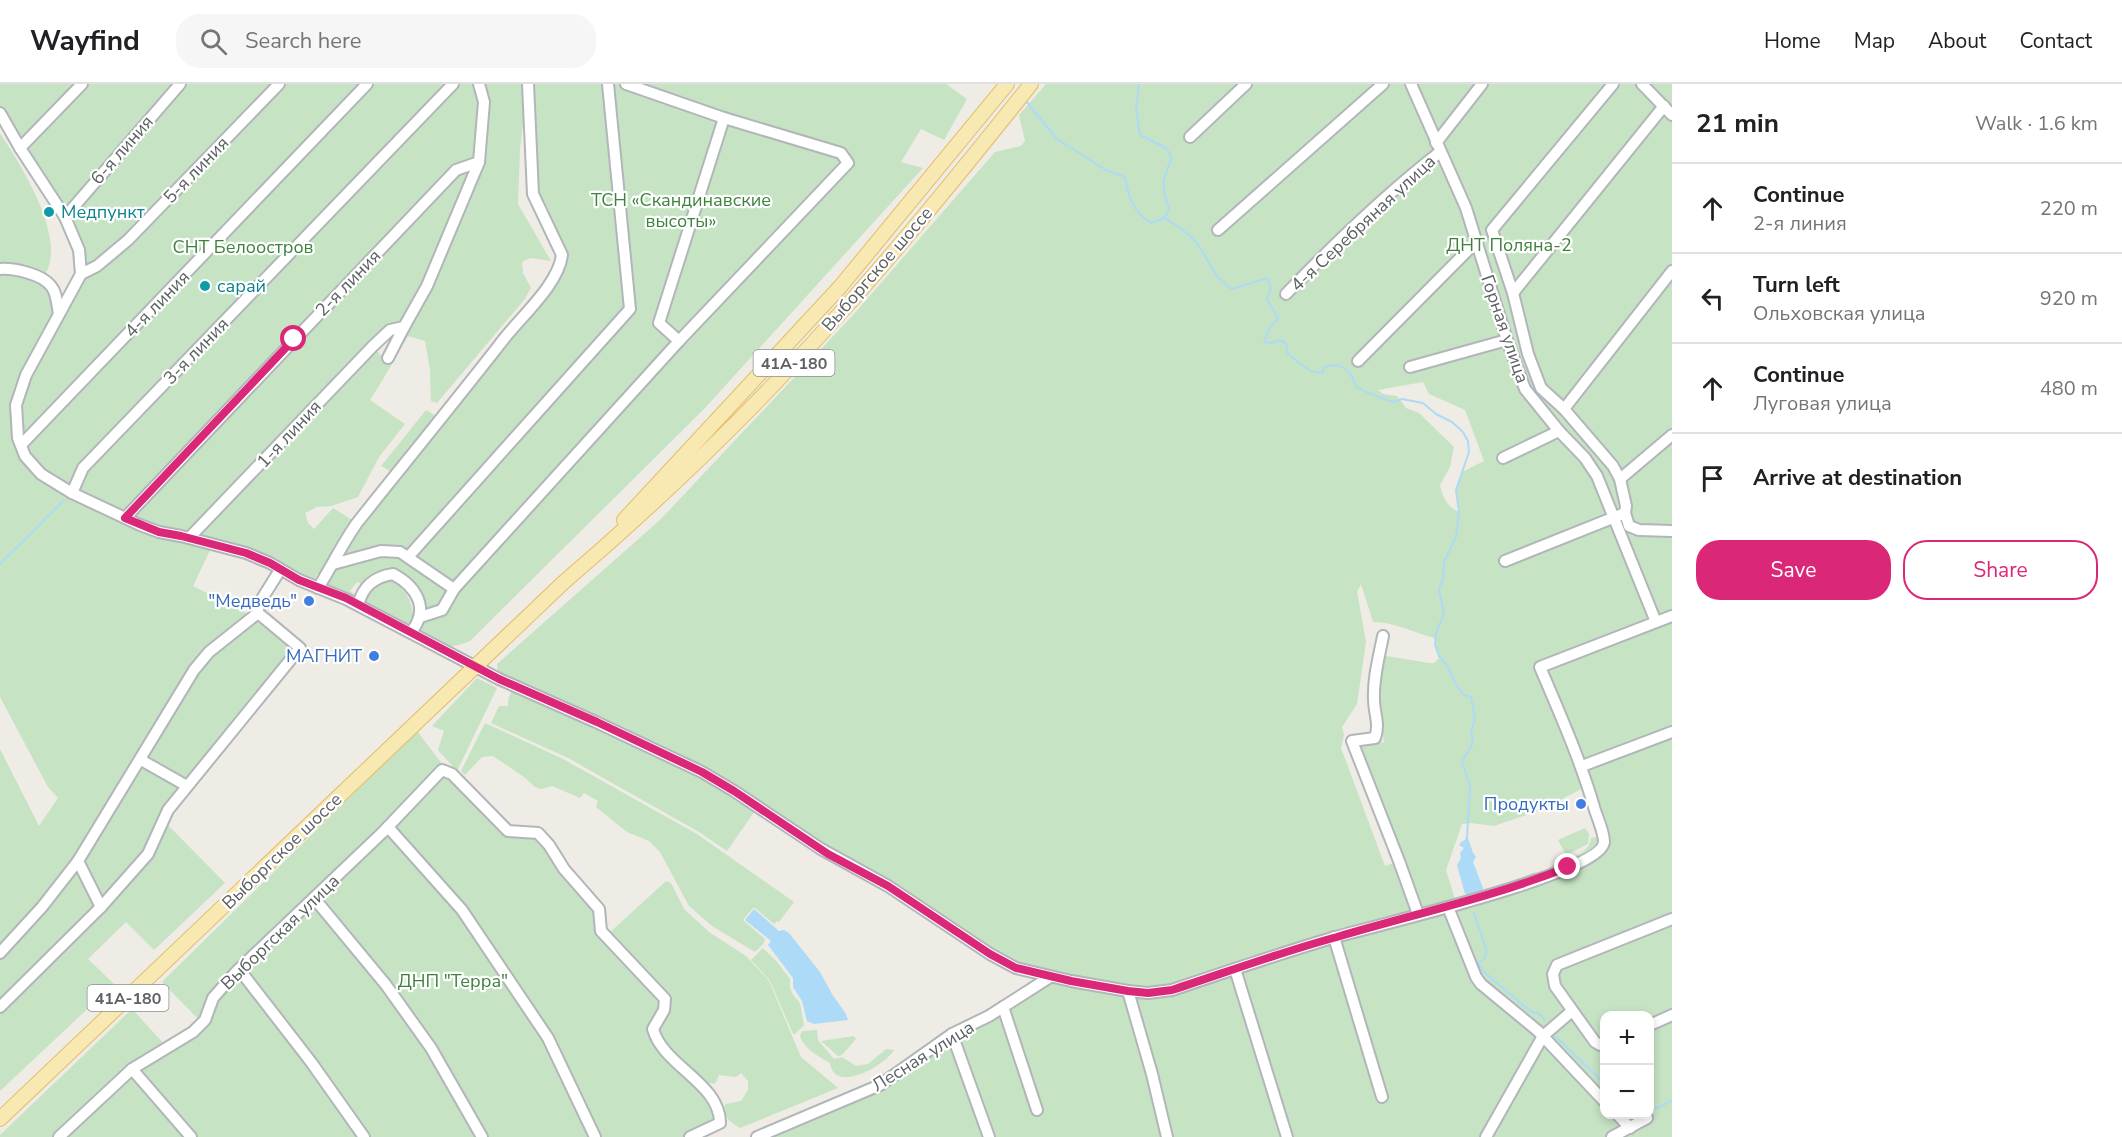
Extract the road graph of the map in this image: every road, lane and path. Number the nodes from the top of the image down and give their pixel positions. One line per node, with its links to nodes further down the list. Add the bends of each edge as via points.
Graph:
1 (82, 84): 22 (street)
2 (180, 84): 25 (street, 6-я линия)
3 (279, 84): 30 (street, 5-я линия, via 128,240)
4 (367, 84): 43 (street, 4-я линия)
5 (453, 84): 46 (street, 3-я линия, via 83,468)
6 (479, 84): 24 (street, via 484,102)
7 (528, 84): 54 (street, via 533,194 562,255 561,264 543,292 357,523)
8 (609, 84): 52 (street, via 630,309)
9 (626, 84): 20 (street)
10 (1007, 84): 56 (main road, Выборгское шоссе / 41А-180, via 840,287)
11 (1031, 84): 56 (main road, Выборгское шоссе / 41А-180, via 860,292 631,525)
12 (1246, 84): 21 (street)
13 (1383, 84): 26 (street)
14 (1482, 84): 23 (street, 4-я Серебряная улица)
15 (1613, 84): 31 (street, via 1493,232)
16 (1642, 84): 18 (street)
17 (1413, 85): 23 (street, Горная улица)
18 (1669, 110): 31 (street)
19 (0, 113): 22 (street)
20 (724, 118): 36 (street, via 659,322); 36 (street, via 841,153 848,163)
21 (1190, 137)
22 (20, 148): 25 (street)
23 (1438, 148): 27 (street, Горная улица); 32 (street, 4-я Серебряная улица)
24 (479, 162): 34 (street, via 427,286); 48 (street, 2-я линия, via 456,170)
25 (65, 216): 30 (street, via 79,250)
26 (1218, 230)
27 (1477, 241): 35 (street, Горная улица); 38 (street)
28 (0, 269): 33 (street, via 20,271 49,284)
29 (1672, 271): 40 (street)
30 (81, 274): 33 (street)
31 (1513, 292): 40 (street, via 1528,354 1541,387)
32 (1286, 294)
33 (59, 314): 43 (street, via 19,392 16,424)
34 (404, 327): 37 (street); 51 (street, 1-я линия, via 390,330)
35 (1507, 340): 39 (street); 41 (street, Горная улица, via 1525,389)
36 (679, 341): 58 (street)
37 (388, 358)
38 (1358, 360)
39 (1410, 367)
40 (1564, 409): 45 (street)
41 (1559, 431): 44 (street); 49 (street, Горная улица, via 1597,476)
42 (1672, 435): 45 (street)
43 (21, 446): 46 (street, via 41,474)
44 (1503, 458)
45 (1620, 479): 47 (street)
46 (72, 493): 48 (street)
47 (1625, 513): 49 (street); 50 (street, via 1629,525 1639,530)
48 (125, 518): 51 (street, via 159,532)
49 (1613, 518): 53 (street); 63 (street, Горная улица)
50 (1672, 531)
51 (189, 538): 55 (street, via 246,553)
52 (409, 556): 54 (street, via 381,550); 58 (street)
53 (1505, 561)
54 (333, 564): 57 (street)
55 (280, 570): 57 (street); 60 (street, via 258,605)
56 (564, 582): 66 (main road, Выборгское шоссе / 41А-180)
57 (318, 588): 59 (street)
58 (454, 589): 62 (street, via 442,610)
59 (358, 605): 62 (street, via 371,581 393,574 411,587 420,603); 64 (street)
60 (258, 613): 68 (street, via 209,652 194,670); 70 (street, via 300,648)
61 (1672, 616): 63 (street)
62 (420, 618): 64 (street)
63 (1656, 622): 69 (street, via 1540,667)
64 (411, 633): 66 (street)
65 (1383, 636): 76 (street, via 1374,701 1378,729 1375,738 1352,741)
66 (475, 668): 82 (street, via 702,772 990,954 1016,968); 96 (main road, Выборгское шоссе / 41А-180)
67 (1672, 732): 69 (street)
68 (141, 760): 70 (street); 72 (street)
69 (1582, 766): 75 (street, via 1604,844 1597,854 1543,878)
70 (187, 786): 74 (street, via 168,810 148,854)
71 (388, 827): 73 (street, Выборгская улица); 104 (street, via 462,910 482,939 548,1038); 105 (street, Выборгская улица, via 442,770 452,774 508,831 538,833 599,909 601,932 665,999 664,1010 653,1029 656,1041 711,1096 720,1113 720,1124)
72 (78, 861): 74 (street); 79 (street)
73 (314, 898): 80 (street, Выборгская улица); 103 (street, via 393,994 431,1048)
74 (101, 907): 85 (street)
75 (1448, 907): 76 (street); 90 (street, via 1480,984)
76 (1418, 914): 78 (street)
77 (1672, 919): 86 (street, via 1557,965 1553,974 1555,986)
78 (1334, 937): 81 (street); 94 (street)
79 (0, 953)
80 (239, 969): 92 (street, Выборгская улица, via 213,998 205,1020 193,1032); 102 (street)
81 (1235, 969): 83 (street, via 1172,990); 109 (street)
82 (1050, 977): 83 (street); 84 (street, Лесная улица)
83 (1128, 991): 108 (street)
84 (1003, 1006): 89 (street, Лесная улица); 95 (street)
85 (0, 1007)
86 (1572, 1011): 90 (street); 91 (street)
87 (1672, 1015): 88 (street)
88 (1654, 1023)
89 (952, 1034): 106 (street, Лесная улица, via 880,1084); 107 (street)
90 (1543, 1036): 93 (street); 110 (street)
91 (1600, 1045)
92 (132, 1069): 100 (street, Выборгская улица); 101 (street)
93 (1600, 1096)
94 (1382, 1097)
95 (1037, 1110)
96 (0, 1119)
97 (1622, 1119): 99 (street)
98 (1645, 1119): 99 (street)
99 (1630, 1128): 111 (street)
100 (67, 1134)
101 (191, 1137)
102 (364, 1137)
103 (482, 1137)
104 (595, 1137)
105 (690, 1137)
106 (757, 1137)
107 (989, 1137)
108 (1167, 1137)
109 (1287, 1137)
110 (1486, 1137)
111 (1612, 1137)

